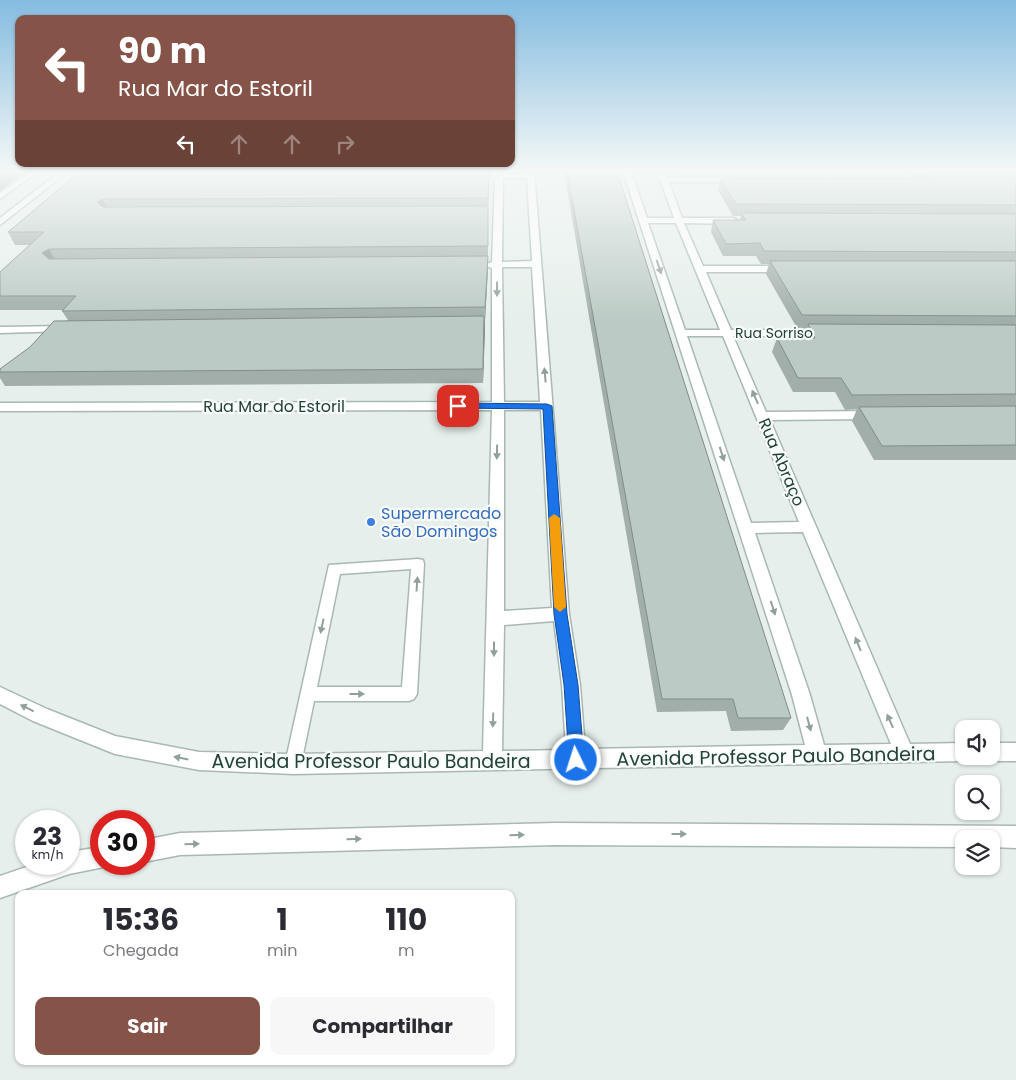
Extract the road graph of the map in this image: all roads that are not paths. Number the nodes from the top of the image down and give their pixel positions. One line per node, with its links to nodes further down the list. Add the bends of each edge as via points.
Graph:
1 (494, 221): 7 (street)
2 (533, 221): 5 (street)
3 (643, 221): 12 (street, one-way to 12)
4 (680, 221): 8 (street, Rua Abraço)
5 (535, 264): 7 (street); 16 (street, one-way to 5)
6 (477, 265): 7 (street)
7 (497, 265): 15 (street, one-way to 15, via 492,325)
8 (700, 269): 9 (street); 13 (street, Rua Abraço)
9 (799, 269)
10 (80, 329): 11 (street)
11 (0, 330)
12 (682, 332): 13 (street, Rua Sorriso); 21 (street, one-way to 21)
13 (726, 332): 14 (street, Rua Sorriso); 19 (street, Rua Abraço, one-way to 13)
14 (836, 333)
15 (498, 406): 16 (street, Rua Mar do Estoril); 17 (street, Rua Mar do Estoril); 23 (street, one-way to 23)
16 (547, 406): 22 (street)
17 (0, 407)
18 (890, 415): 19 (street)
19 (763, 416): 20 (street, Rua Abraço)
20 (810, 527): 21 (street); 30 (street, Rua Abraço, one-way to 20)
21 (746, 528): 29 (street, one-way to 29)
22 (561, 614): 23 (street); 32 (street, via 571,685)
23 (494, 619): 31 (street, one-way to 31)
24 (308, 694): 24 (lane, one-way to 24, via 409,694 418,564 334,569); 33 (lane)
25 (0, 695): 33 (street, Avenida Professor Paulo Bandeira, one-way to 25, via 199,761 115,745)
26 (955, 752): 30 (street, Avenida Professor Paulo Bandeira)
27 (1000, 752): 28 (street)
28 (1016, 752)
29 (817, 753): 30 (street, Avenida Professor Paulo Bandeira); 32 (street, Avenida Professor Paulo Bandeira)
30 (904, 753)
31 (492, 760): 32 (street, Avenida Professor Paulo Bandeira); 33 (street, Avenida Professor Paulo Bandeira)
32 (576, 760)
33 (293, 764)
34 (1015, 839): 35 (street, one-way to 34, via 180,844 555,834)
35 (155, 849)
36 (32, 875): 37 (street)
37 (0, 887)

